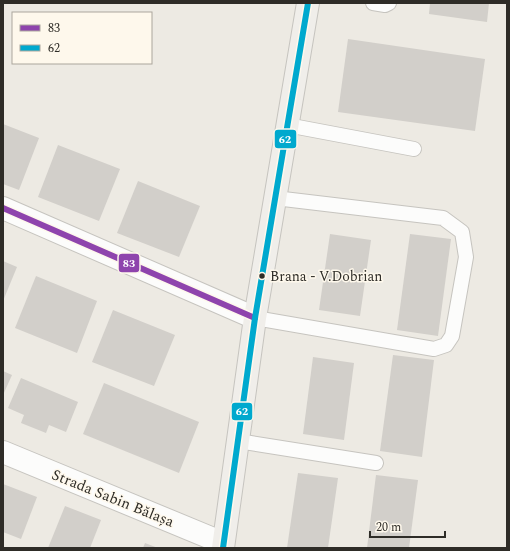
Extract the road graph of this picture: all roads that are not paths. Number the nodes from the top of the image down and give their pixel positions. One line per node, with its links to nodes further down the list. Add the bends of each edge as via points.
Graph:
1 (308, 3): 4 (street)
2 (373, 3): 3 (lane)
3 (389, 3)
4 (287, 125): 5 (lane); 6 (street)
5 (414, 149)
6 (275, 198): 8 (street); 8 (lane, via 443,218 462,232 466,257 452,336 446,345 434,349)
7 (3, 208): 8 (street)
8 (256, 318): 9 (street)
9 (238, 441): 11 (lane); 12 (street)
10 (3, 452): 12 (street, Strada Sabin Bălașa)
11 (376, 463)
12 (223, 546)

